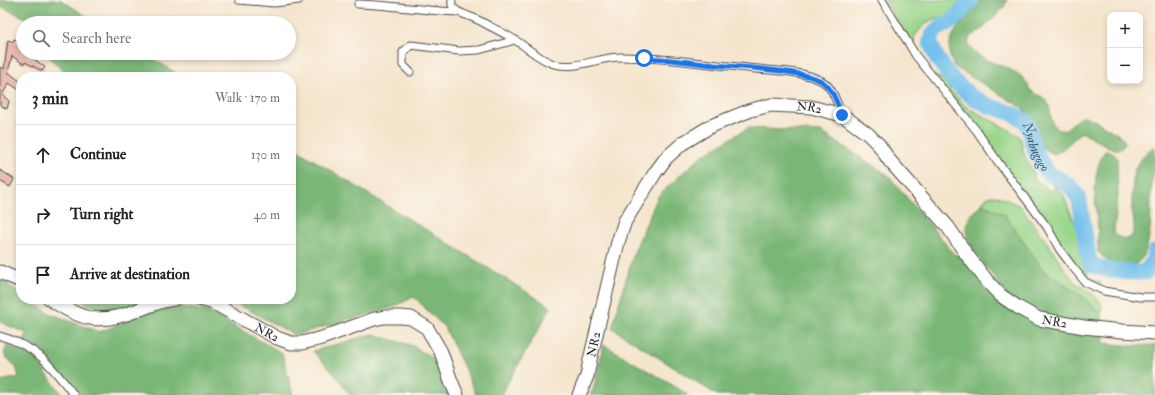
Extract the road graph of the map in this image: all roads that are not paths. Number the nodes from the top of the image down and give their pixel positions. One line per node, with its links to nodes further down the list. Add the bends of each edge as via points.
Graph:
1 (239, 0): 2 (street, via 274,3)
2 (299, 0)
3 (452, 0): 6 (street, via 453,8)
4 (882, 0): 12 (street, via 916,56 976,130 1085,282 1104,291)
5 (358, 4): 6 (street)
6 (458, 12): 7 (street)
7 (515, 40): 8 (street, via 479,50 459,51 411,45 402,52 403,65); 9 (street, via 547,61 562,65 619,57 664,59 805,76 823,82 831,89)
8 (410, 72)
9 (842, 115): 16 (highway, NR2 / NR2, via 879,145 889,160 948,227 1000,295 1039,319 1084,327); 20 (highway, NR2 / NR2, via 811,107 771,105 733,116 711,126 683,143 666,158 625,221 587,376)
10 (0, 272): 11 (highway)
11 (16, 279)
12 (1155, 297)
13 (59, 304): 14 (highway, via 80,315 104,320)
14 (156, 304)
15 (216, 304): 19 (highway, NR2 / NR2, via 277,338 291,343 322,338 374,319 401,316 410,318 427,328 441,352)
16 (1155, 333)
17 (0, 336): 18 (street, via 39,354)
18 (74, 395)
19 (457, 395)
20 (579, 395)

